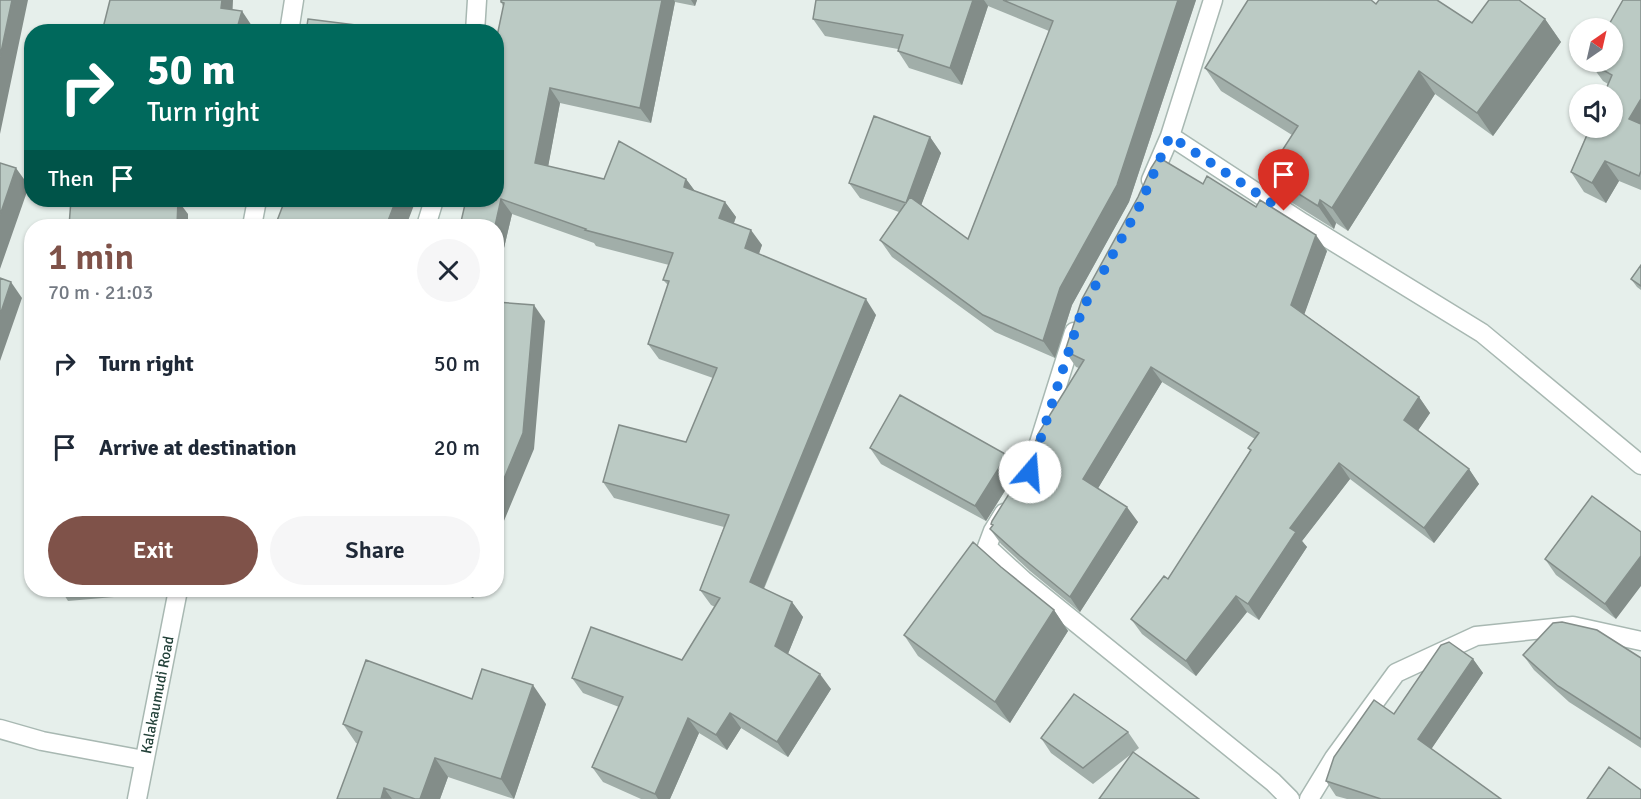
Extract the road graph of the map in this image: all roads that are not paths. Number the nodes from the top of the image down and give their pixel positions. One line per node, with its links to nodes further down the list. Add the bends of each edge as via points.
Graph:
1 (294, 0): 4 (street)
2 (477, 0): 5 (street)
3 (1214, 0): 6 (street)
4 (290, 24)
5 (476, 24)
6 (1170, 136): 7 (street); 10 (street, via 1482,333)
7 (1144, 196)
8 (1078, 321): 9 (street)
9 (1033, 461)
10 (1641, 465)
11 (1011, 502): 17 (street, via 987,547)
12 (177, 597): 15 (street, Kalakaumudi Road)
13 (1641, 641): 18 (street, via 1573,626 1476,636 1396,673)
14 (0, 729): 15 (street)
15 (144, 760): 16 (street, Kalakaumudi Road)
16 (137, 799)
17 (1290, 799)
18 (1309, 799)

